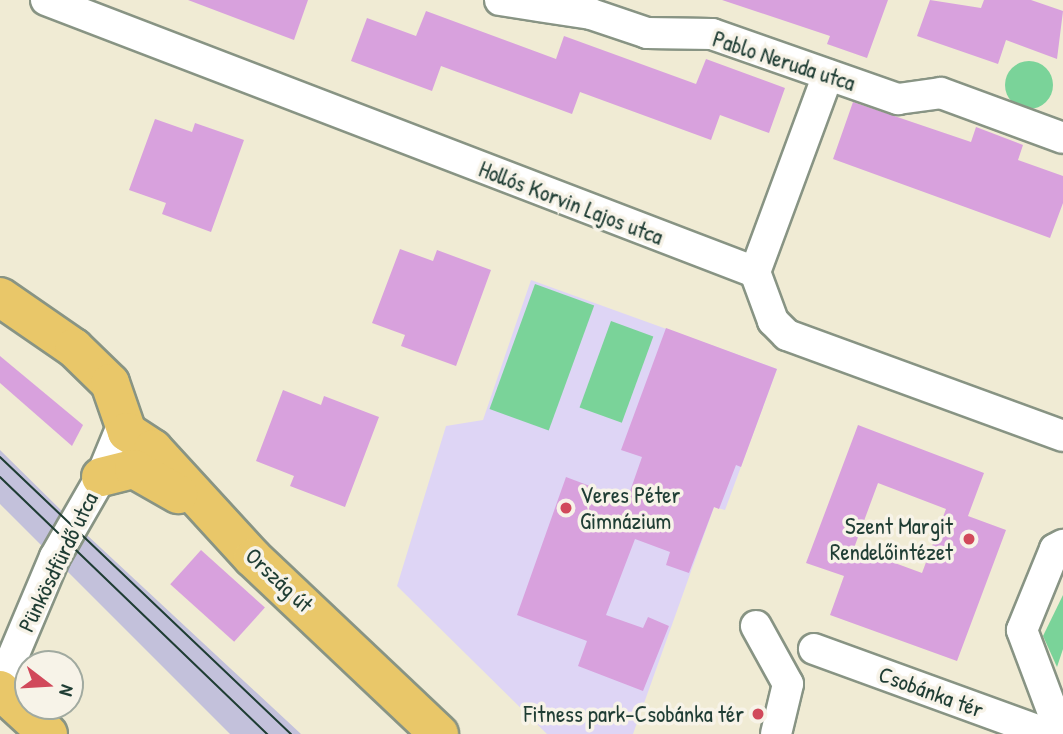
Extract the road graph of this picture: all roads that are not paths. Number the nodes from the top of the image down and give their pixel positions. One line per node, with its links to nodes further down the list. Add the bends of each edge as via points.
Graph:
1 (46, 0): 5 (street, Hollós Korvin Lajos utca)
2 (500, 0): 3 (street, Pablo Neruda utca, via 591,13 647,33 712,34)
3 (828, 75): 4 (street, Pablo Neruda utca, via 898,99 941,93); 5 (street)
4 (1063, 138)
5 (755, 271): 8 (street, via 773,321 787,335)
6 (0, 297): 7 (main road, via 74,348 110,383)
7 (123, 424): 9 (street, Pünkösdfürdő utca); 10 (main road, Ország út)
8 (1063, 436)
9 (101, 477): 10 (main road, Pünkösdfürdő utca, via 134,469 148,473); 14 (street, Pünkösdfürdő utca, via 55,557)
10 (229, 533): 16 (main road, Ország út)
11 (1063, 545): 19 (street, via 1055,549 1022,630)
12 (756, 626): 17 (street, via 784,667 788,684)
13 (814, 649): 18 (street, Csobánka tér)
14 (0, 689): 15 (main road)
15 (48, 734)
16 (439, 734)
17 (776, 734)
18 (1048, 734)
19 (1061, 734)

